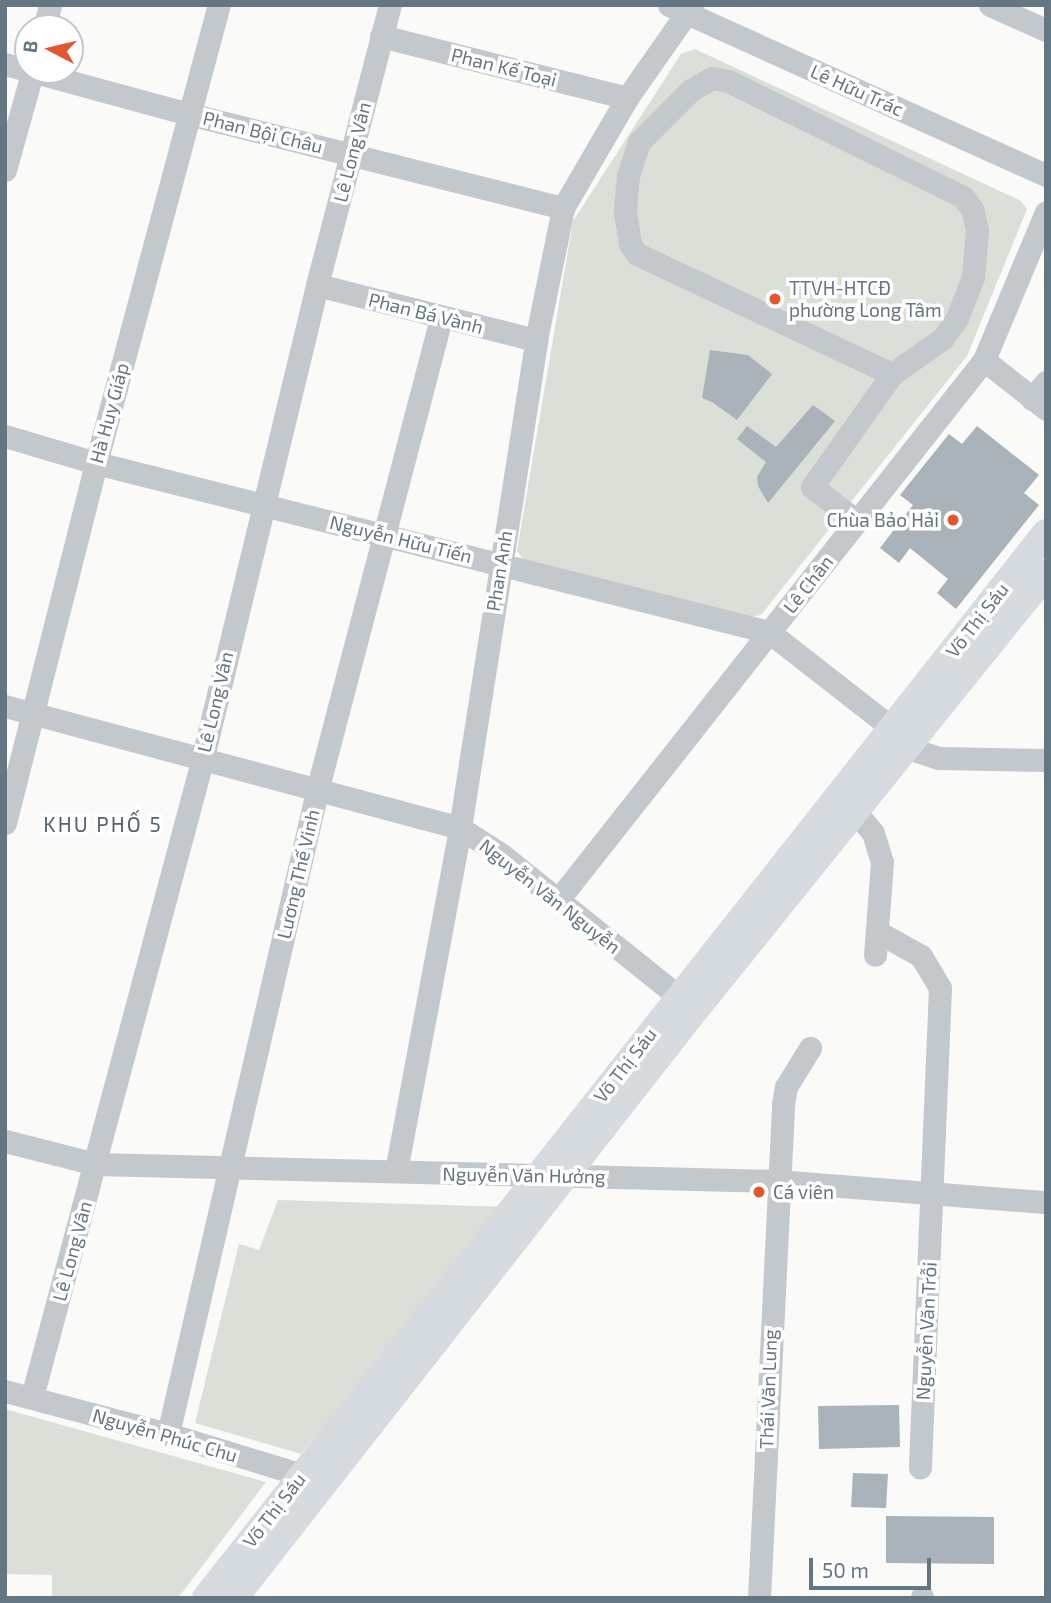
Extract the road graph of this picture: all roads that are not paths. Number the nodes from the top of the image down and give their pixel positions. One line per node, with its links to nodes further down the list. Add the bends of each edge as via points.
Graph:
1 (219, 5): 10 (street, Hà Huy Giáp)
2 (390, 5): 6 (street, Lê Long Vân)
3 (990, 5): 5 (street)
4 (682, 8): 9 (street, Phan Anh); 13 (street, Lê Hữu Trác)
5 (1046, 30)
6 (380, 36): 9 (street, Phan Kế Toại); 11 (street, Lê Long Vân)
7 (29, 84): 12 (street)
8 (80, 84): 10 (street, Phan Bội Châu)
9 (627, 98): 14 (street, Phan Anh)
10 (189, 114): 11 (street, Phan Bội Châu); 23 (street, Hà Huy Giáp)
11 (352, 154): 14 (street, Phan Bội Châu); 16 (street, Lê Long Vân)
12 (5, 170)
13 (1046, 175)
14 (563, 208): 18 (street, Phan Anh)
15 (1046, 212): 19 (street, Lê Chân)
16 (317, 285): 17 (street, Phan Bá Vành); 24 (street, Lê Long Vân)
17 (441, 318): 18 (street, Phan Bá Vành); 27 (street, Lương Thế Vinh)
18 (536, 340): 28 (street, Phan Anh)
19 (984, 360): 21 (street); 25 (street, Lê Chân)
20 (892, 374): 20 (street, via 637,254 630,243 625,212 628,174 639,142 691,90 712,78 728,81 963,197 972,209 976,255 965,302 942,339); 25 (street, via 812,488)
21 (1041, 397)
22 (5, 436): 23 (street, Nguyễn Hữu Tiến)
23 (96, 463): 24 (street, Nguyễn Hữu Tiến); 32 (street, Hà Huy Giáp)
24 (262, 504): 27 (street, Nguyễn Hữu Tiến); 35 (street, Lê Long Vân)
25 (857, 522): 30 (street, Lê Chân)
26 (1046, 533): 33 (main road, Võ Thị Sáu)
27 (384, 535): 28 (street, Nguyễn Hữu Tiến); 36 (street, Lương Thế Vinh)
28 (500, 565): 30 (street, Nguyễn Hữu Tiến); 39 (street, Phan Anh)
29 (1046, 574): 33 (main road, Võ Thị Sáu)
30 (769, 632): 33 (street, Nguyễn Hữu Tiến); 40 (street, Lê Chân)
31 (5, 706): 32 (street, Nguyễn Văn Nguyễn)
32 (35, 713): 35 (street, Nguyễn Văn Nguyễn); 38 (street, Hà Huy Giáp)
33 (900, 738): 34 (street, via 939,758); 37 (main road, Võ Thị Sáu); 43 (main road, Võ Thị Sáu)
34 (1046, 760)
35 (202, 761): 36 (street, Nguyễn Văn Nguyễn); 46 (street, Lê Long Vân)
36 (317, 791): 39 (street, Nguyễn Văn Nguyễn); 47 (street, Lương Thế Vinh)
37 (856, 812): 41 (street, via 873,833 882,862); 50 (main road, Võ Thị Sáu)
38 (5, 823)
39 (460, 828): 40 (street, Nguyễn Văn Nguyễn); 48 (street, Phan Anh)
40 (558, 900): 43 (street, Nguyễn Văn Nguyễn)
41 (878, 932): 42 (street); 52 (street, Nguyễn Văn Trỗi, via 921,956 940,988)
42 (875, 955)
43 (679, 997): 49 (main road, Võ Thị Sáu)
44 (810, 1048): 51 (street, Thái Văn Lung, via 786,1087)
45 (5, 1141): 46 (street, Nguyễn Văn Hưởng)
46 (96, 1164): 47 (street, Nguyễn Văn Hưởng); 55 (street, Lê Long Vân)
47 (228, 1169): 48 (street, Nguyễn Văn Hưởng); 56 (street, Lương Thế Vinh)
48 (397, 1171): 49 (street, Nguyễn Văn Hưởng)
49 (537, 1175): 50 (street, Nguyễn Văn Hưởng); 58 (main road, Võ Thị Sáu)
50 (566, 1176): 51 (street, Nguyễn Văn Hưởng); 58 (main road, Võ Thị Sáu)
51 (776, 1181): 52 (street, Nguyễn Văn Hưởng); 61 (street, Thái Văn Lung)
52 (933, 1193): 53 (street, Nguyễn Văn Hưởng); 57 (street, Nguyễn Văn Trỗi)
53 (1046, 1202)
54 (5, 1391): 55 (street, Nguyễn Phúc Chu)
55 (33, 1398): 56 (street, Nguyễn Phúc Chu)
56 (168, 1434): 58 (street, Nguyễn Phúc Chu)
57 (920, 1468)
58 (311, 1482): 59 (main road, Võ Thị Sáu); 60 (main road, Võ Thị Sáu)
59 (205, 1598)
60 (234, 1598)
61 (759, 1598)

